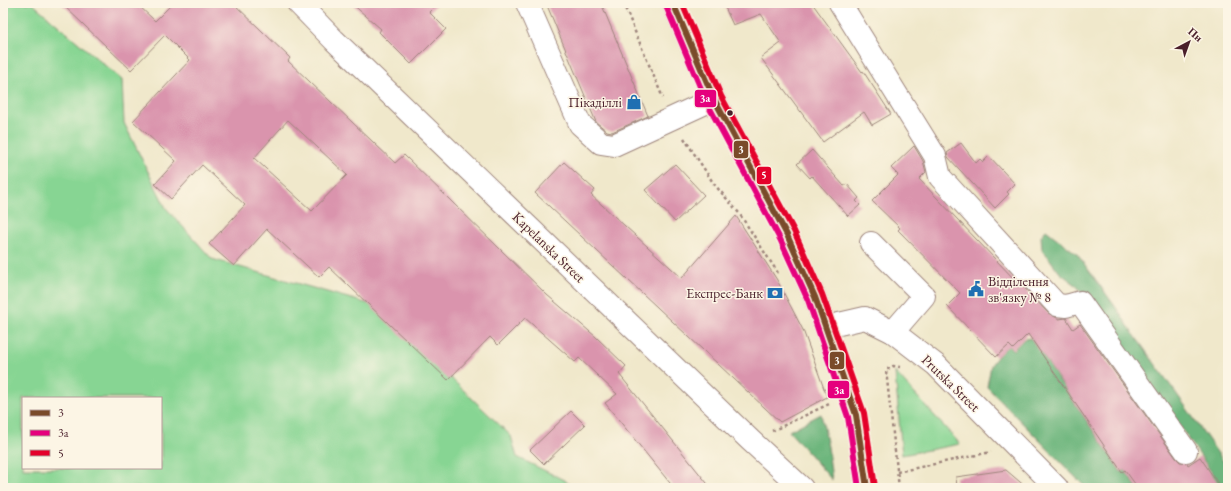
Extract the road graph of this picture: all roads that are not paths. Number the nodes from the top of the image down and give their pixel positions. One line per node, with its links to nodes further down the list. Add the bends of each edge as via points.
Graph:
1 (298, 3): 10 (street, Kapelanska Street)
2 (527, 3): 5 (street, via 580,124 601,143 614,145)
3 (673, 3): 5 (main road)
4 (840, 3): 9 (street, via 935,156 940,177 1058,305 1066,306 1080,302)
5 (714, 99): 7 (main road, via 786,235)
6 (871, 244): 8 (street, via 924,296)
7 (826, 327): 8 (street, Prutska Street, via 865,318); 11 (main road, via 856,415)
8 (893, 332): 12 (street, Prutska Street, via 936,366)
9 (1186, 451)
10 (802, 488)
11 (867, 488)
12 (1057, 488)

